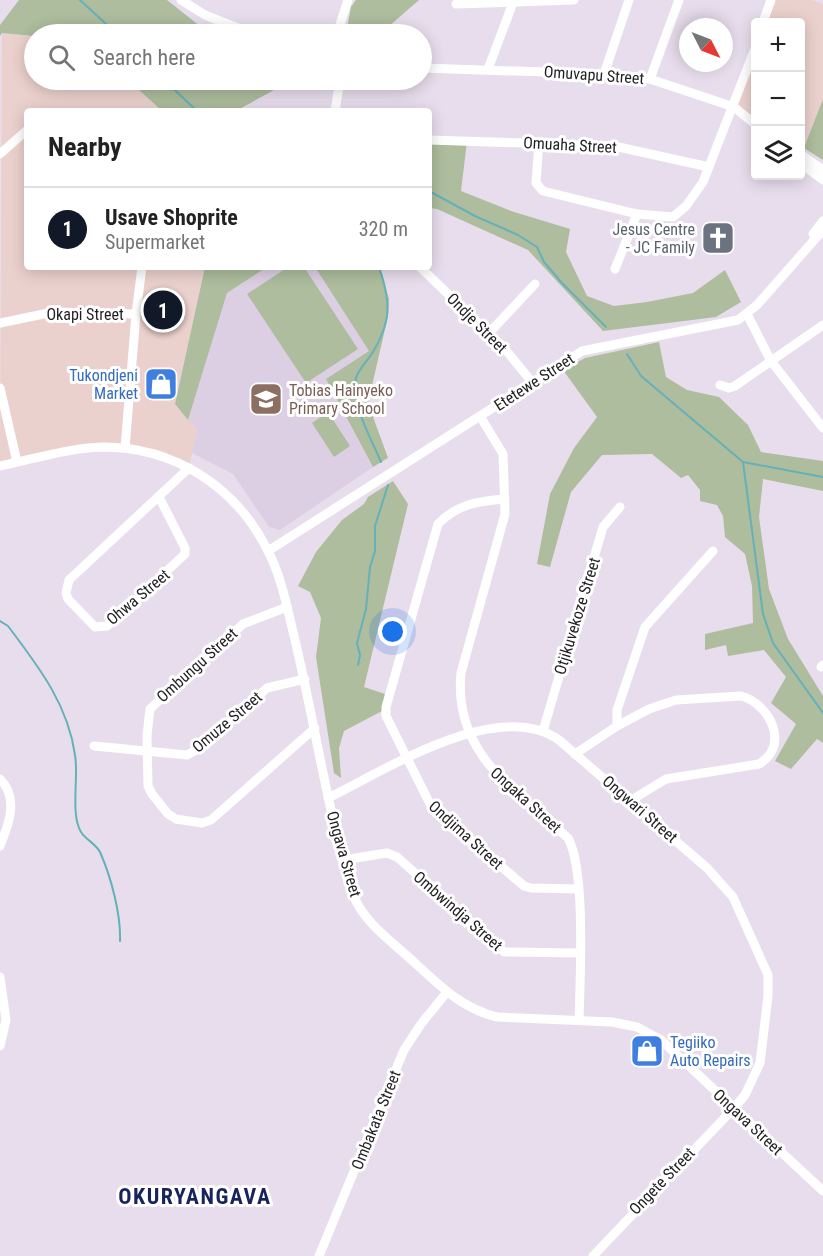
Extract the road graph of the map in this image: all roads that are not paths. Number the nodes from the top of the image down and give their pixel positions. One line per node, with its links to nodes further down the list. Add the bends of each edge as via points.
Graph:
1 (181, 0): 10 (street)
2 (348, 0): 11 (street)
3 (574, 0): 7 (street)
4 (629, 0): 15 (street)
5 (679, 0): 16 (street)
6 (771, 0): 9 (street)
7 (514, 2): 8 (street); 14 (street)
8 (456, 3)
9 (765, 18)
10 (228, 24)
11 (341, 24)
12 (751, 59): 18 (street)
13 (432, 68): 14 (street, Omuvapu Street)
14 (488, 69): 15 (street, Omuvapu Street)
15 (604, 74): 16 (street, Omuvapu Street)
16 (650, 79): 18 (street, Omuvapu Street)
17 (338, 90): 19 (street)
18 (734, 107): 20 (street, Omuvapu Street); 27 (street)
19 (335, 108)
20 (751, 121)
21 (24, 133): 24 (street)
22 (432, 140): 23 (street, Omuaha Street)
23 (539, 142): 27 (street, Omuaha Street, via 614,146); 30 (street, via 536,183 543,191)
24 (0, 154)
25 (805, 156): 28 (street)
26 (805, 166): 29 (street)
27 (709, 167): 30 (street, via 696,194 674,217)
28 (823, 170)
29 (823, 180)
30 (637, 214): 34 (street)
31 (823, 221): 33 (street, Etetewe Street)
32 (823, 230): 33 (street, Etetewe Street)
33 (805, 249): 39 (street, Etetewe Street)
34 (615, 269)
35 (142, 270): 38 (street)
36 (423, 270): 42 (street, Ondje Street)
37 (535, 284): 42 (street)
38 (135, 314): 40 (street, Okapi Street, via 53,312); 50 (street)
39 (747, 314): 44 (street); 45 (street, Etetewe Street, via 727,324 582,351)
40 (0, 323)
41 (820, 328): 43 (street); 44 (street)
42 (489, 333): 45 (street, Ondje Street)
43 (823, 338)
44 (771, 361): 46 (street, via 735,386); 49 (street)
45 (532, 381): 48 (street, Etetewe Street)
46 (720, 386)
47 (0, 388): 51 (street)
48 (480, 416): 55 (street, Ongaka Street, via 503,454); 58 (street, Etetewe Street)
49 (823, 428)
50 (125, 448): 51 (street, Ongava Street, via 80,449); 53 (street, Ongava Street, via 174,460)
51 (17, 462): 52 (street, Ongava Street)
52 (0, 466)
53 (189, 468): 54 (street, Ohwa Street); 58 (street, Ongava Street, via 237,504)
54 (159, 497): 54 (street, Ohwa Street, via 69,579 68,599 95,627 107,626 185,554)
55 (505, 499): 64 (street, Ongaka Street, via 503,526 460,673 459,698); 68 (street, Ondjima Street, via 475,501 459,508 446,516 435,532 386,707 386,716)
56 (620, 507): 63 (street, Otjikuvekoze Street, via 603,527)
57 (713, 550): 61 (street, via 645,627 617,710)
58 (268, 551): 59 (street, Ongava Street)
59 (287, 607): 60 (street, Ongava Street); 66 (street, Ombungu Street, via 243,624 162,696 148,712)
60 (305, 679): 62 (street, Ongava Street); 66 (street, Omuze Street, via 267,688 193,753)
61 (618, 726): 67 (street); 71 (street, via 676,700 741,696 767,713 774,729 771,753 759,764 666,779)
62 (315, 728): 66 (street, Ombungu Street, via 219,815 202,823 176,819 159,804 148,786); 70 (street, Ongava Street)
63 (543, 730): 64 (street, via 500,728); 67 (street, Ongwari Street)
64 (470, 732): 68 (street); 74 (street, Ongaka Street, via 484,763 568,838)
65 (94, 746): 66 (street, Omuze Street)
66 (148, 753)
67 (575, 754): 71 (street, Ongwari Street)
68 (408, 759): 70 (street); 74 (street, Ondjima Street, via 431,806 517,882 531,888)
69 (0, 779): 72 (street, via 7,787 12,806)
70 (328, 798): 73 (street, Ongava Street)
71 (630, 801): 80 (street, Ongwari Street, via 724,884 768,975 760,1063 745,1095)
72 (0, 846)
73 (343, 860): 75 (street, Ombwindja Street, via 387,853 397,857 504,952); 77 (street, Ongava Street, via 357,903 372,923)
74 (578, 889): 75 (street, Ongaka Street)
75 (580, 953): 78 (street, Ongaka Street)
76 (0, 977): 79 (street, via 6,1020)
77 (447, 992): 78 (street, Ongava Street, via 465,1006 497,1017); 82 (street, Ombakata Street, via 404,1050)
78 (579, 1020): 80 (street, Ongava Street, via 637,1027 661,1040)
79 (0, 1046)
80 (734, 1108): 81 (street, Ongava Street); 83 (street, Ongete Street)
81 (823, 1191)
82 (319, 1256)
83 (592, 1256)

